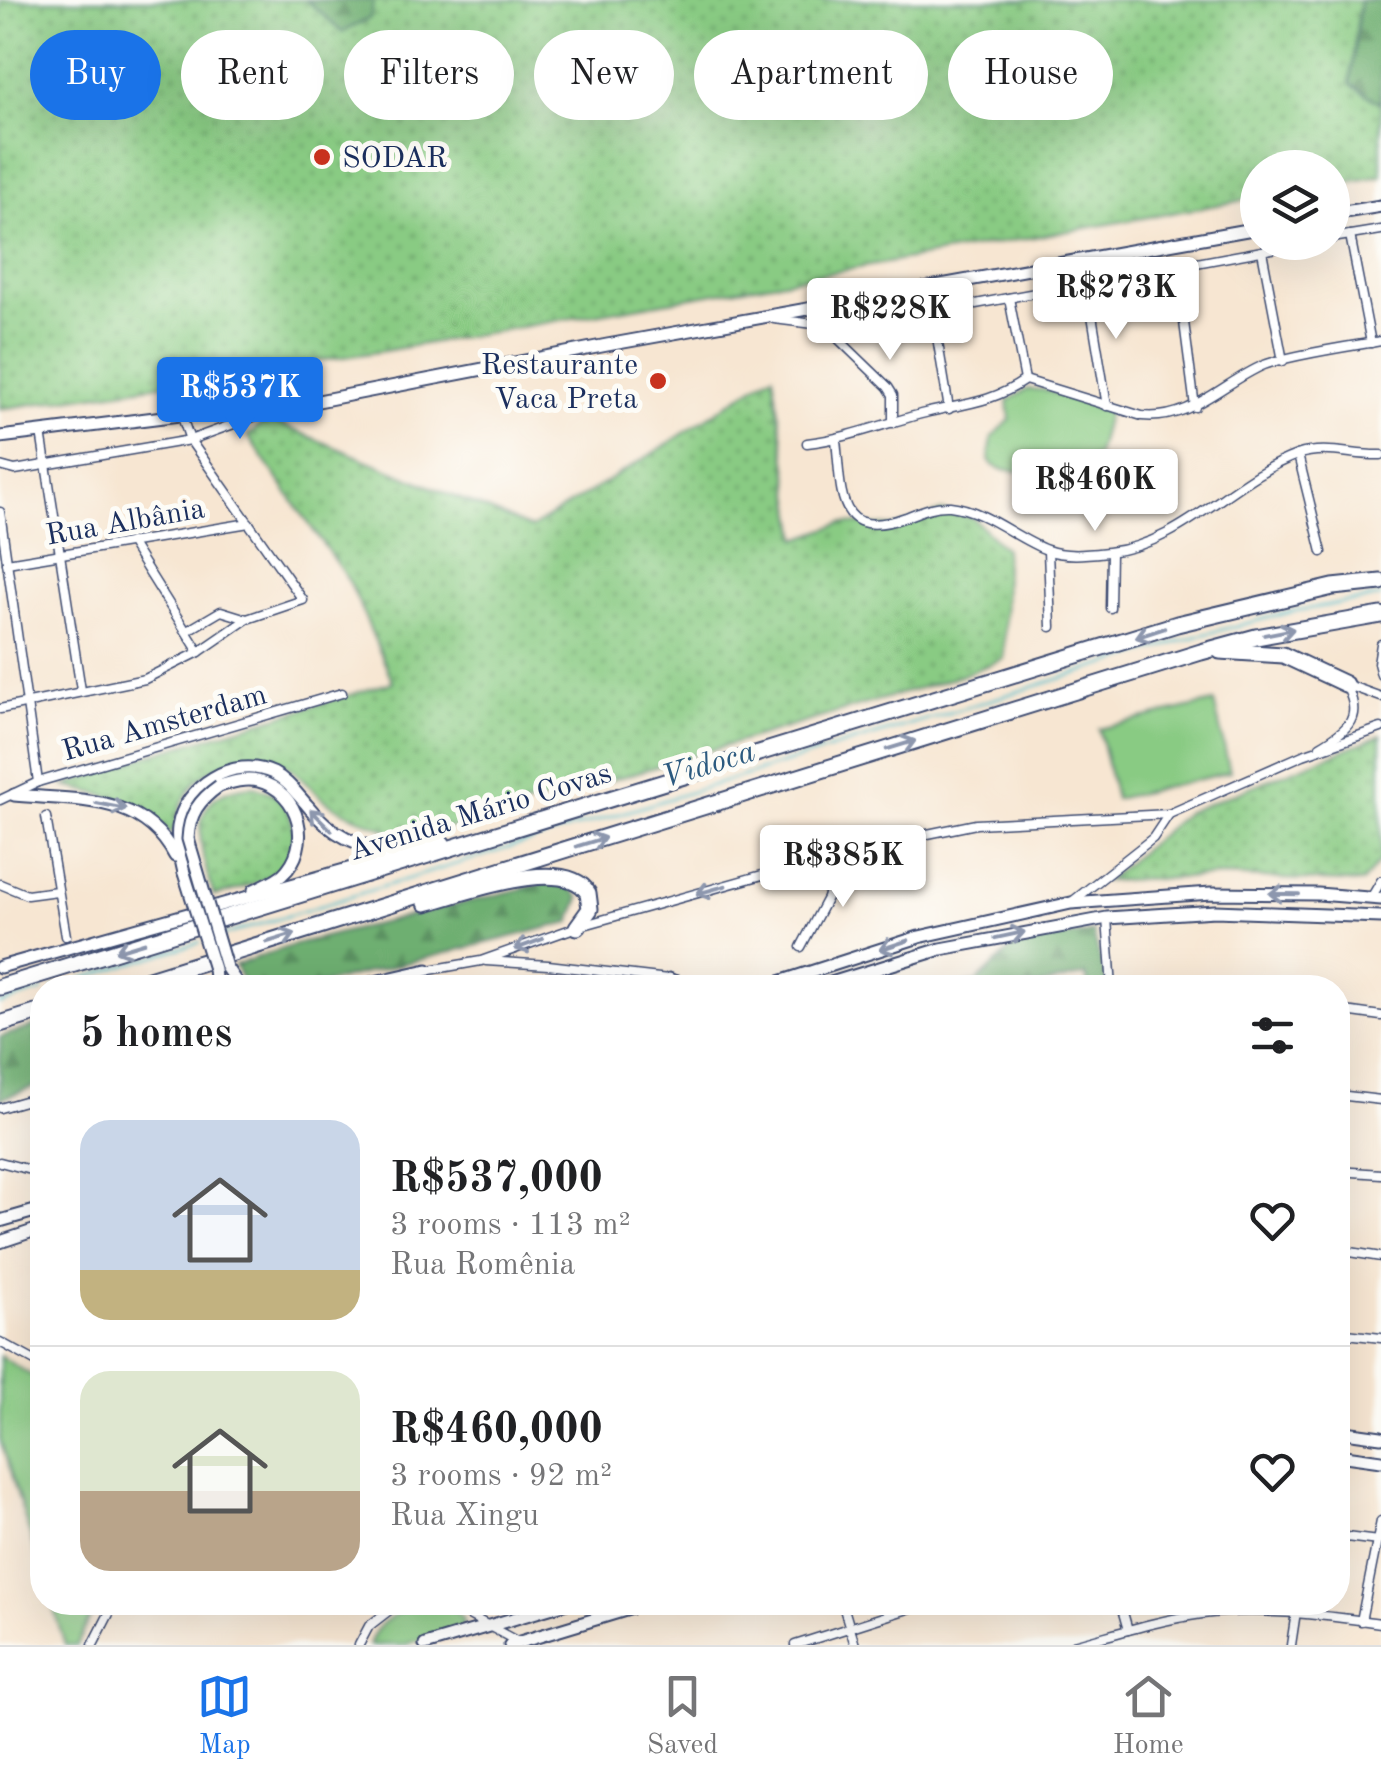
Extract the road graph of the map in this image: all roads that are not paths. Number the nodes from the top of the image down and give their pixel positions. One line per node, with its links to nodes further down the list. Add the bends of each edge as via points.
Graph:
1 (1381, 206): 2 (main road)
2 (1350, 211)
3 (1381, 230): 5 (street)
4 (1240, 231): 11 (main road)
5 (1350, 235): 16 (street)
6 (1240, 256): 8 (street)
7 (1263, 260): 17 (street)
8 (1177, 268): 9 (street); 20 (street)
9 (1087, 285): 10 (street); 19 (street)
10 (1009, 298): 12 (street); 18 (street)
11 (832, 305): 13 (main road); 14 (street)
12 (933, 313): 14 (street); 21 (street)
13 (754, 318): 15 (street); 22 (main road)
14 (859, 326): 15 (street)
15 (826, 327): 24 (street, via 888,387)
16 (1376, 342): 17 (street)
17 (1282, 361): 20 (street)
18 (1024, 380): 19 (street); 21 (street, via 991,400)
19 (1107, 406): 20 (street, via 1157,418)
20 (1196, 406)
21 (950, 408): 24 (street)
22 (277, 409): 23 (main road); 27 (street)
23 (181, 414): 25 (main road); 27 (street)
24 (893, 423): 28 (street)
25 (40, 432): 26 (main road); 32 (street)
26 (0, 437)
27 (190, 440): 32 (street); 36 (street)
28 (836, 440): 29 (street); 38 (street, via 844,505 861,524 949,506)
29 (807, 443)
30 (1298, 455): 31 (street); 39 (street, via 1158,539); 40 (street)
31 (1381, 455)
32 (46, 465): 33 (street); 41 (street)
33 (0, 466)
34 (0, 512): 35 (street)
35 (0, 519): 42 (street)
36 (250, 522): 37 (street, Rua Albânia); 48 (street, via 303,600)
37 (130, 542): 41 (street, Rua Albânia); 50 (street)
38 (1048, 550): 39 (street); 49 (street)
39 (1112, 552): 44 (street)
40 (1322, 552)
41 (60, 554): 42 (street, Rua Albânia); 56 (street)
42 (7, 564): 45 (street)
43 (1381, 582): 68 (highway, Avenida Mário Covas, one-way to 68, via 1178,624)
44 (1110, 608)
45 (14, 613): 47 (street); 59 (street)
46 (1381, 615): 53 (highway, Avenida Mário Covas, one-way to 46)
47 (0, 617)
48 (247, 619): 50 (street, via 221,612); 52 (street)
49 (1050, 627)
50 (187, 631): 52 (street)
51 (1381, 644): 54 (street)
52 (200, 652): 56 (street, via 145,679)
53 (1202, 652): 55 (highway, via 1282,655); 80 (highway, Avenida Mário Covas, one-way to 53)
54 (1381, 675)
55 (1345, 684): 58 (street); 62 (street, via 1354,716)
56 (81, 690): 59 (street)
57 (342, 693): 63 (street, Rua Amsterdam)
58 (1381, 697)
59 (26, 701): 60 (street); 63 (street)
60 (0, 708)
61 (1381, 728): 62 (street)
62 (1303, 755): 66 (street)
63 (38, 782): 64 (street, Rua Amsterdam)
64 (14, 795): 65 (street, Rua Amsterdam); 71 (main road, one-way to 71, via 135,812 167,841)
65 (0, 800)
66 (1169, 814): 70 (street, via 976,824); 76 (street, via 1154,838)
67 (46, 817): 74 (street)
68 (524, 826): 69 (highway); 88 (highway, Avenida Mário Covas, one-way to 88)
69 (444, 842): 71 (main road, one-way to 71, via 390,850 364,846 325,826 272,773 235,769 206,782 186,806 178,824); 77 (main road)
70 (839, 854): 81 (street, one-way to 81); 83 (street, via 827,898)
71 (184, 874): 90 (main road, bridge)
72 (1381, 881): 75 (street)
73 (0, 884): 74 (street, via 27,894)
74 (58, 891): 82 (street)
75 (1376, 898): 76 (main road, one-way to 76, via 1211,894)
76 (1071, 903): 85 (main road, one-way to 85)
77 (226, 904): 86 (main road); 91 (main road, bridge, via 281,876 300,848 300,828 286,798 256,780 219,786 194,809 188,839)
78 (1381, 917): 79 (main road, via 1215,910)
79 (1107, 918): 97 (main road, one-way to 79, via 940,949); 98 (street)
80 (344, 919): 81 (highway, via 548,875 585,886 590,909); 89 (highway, Avenida Mário Covas, one-way to 80)
81 (576, 927): 84 (street, one-way to 84)
82 (66, 936)
83 (802, 947)
84 (481, 961): 87 (street); 94 (street)
85 (843, 961): 95 (main road); 96 (street)
86 (0, 967)
87 (427, 970): 92 (main road); 93 (street)
88 (39, 975)
89 (162, 975)
90 (215, 975)
91 (231, 975)
92 (405, 975)
93 (416, 975)
94 (627, 975)
95 (801, 975)
96 (847, 975)
97 (871, 975)
98 (1111, 975)
99 (30, 978): 100 (highway, Avenida Mário Covas, one-way to 100)
100 (0, 987)
101 (1350, 1012): 103 (street)
102 (30, 1015): 104 (highway)
103 (1381, 1016)
104 (0, 1024)
105 (1350, 1096): 107 (street)
106 (30, 1099): 108 (street)
107 (1381, 1100)
108 (0, 1108)
109 (0, 1162): 110 (street)
110 (30, 1170)
111 (1350, 1172): 112 (street)
112 (1381, 1174)
113 (30, 1213): 114 (main road)
114 (0, 1222)
115 (30, 1232): 116 (main road)
116 (0, 1242)
117 (1350, 1252): 118 (street)
118 (1381, 1258)
119 (1350, 1334): 120 (street)
120 (1381, 1338)
121 (0, 1342): 122 (street)
122 (30, 1358)
123 (1350, 1433): 124 (main road)
124 (1381, 1437)
125 (1350, 1457): 126 (main road)
126 (1381, 1460)
127 (1381, 1521): 129 (street)
128 (1350, 1537): 129 (street)
129 (1379, 1541): 141 (street)
130 (108, 1615): 148 (street)
131 (467, 1615): 144 (street)
132 (527, 1615): 144 (main road)
133 (609, 1615): 143 (main road)
134 (846, 1615): 145 (street)
135 (890, 1615): 145 (street)
136 (1124, 1615): 146 (street)
137 (1196, 1615): 146 (street)
138 (1296, 1615): 155 (street)
139 (1320, 1615): 141 (street)
140 (379, 1616): 149 (street)
141 (1361, 1620): 142 (street)
142 (1381, 1624)
143 (576, 1625): 147 (main road); 151 (main road)
144 (488, 1627): 147 (street); 150 (main road)
145 (850, 1628): 152 (street); 153 (street)
146 (1128, 1630): 154 (street)
147 (518, 1644)
148 (93, 1645)
149 (358, 1645)
150 (424, 1645)
151 (566, 1645)
152 (795, 1645)
153 (855, 1645)
154 (1073, 1645)
155 (1291, 1645)

